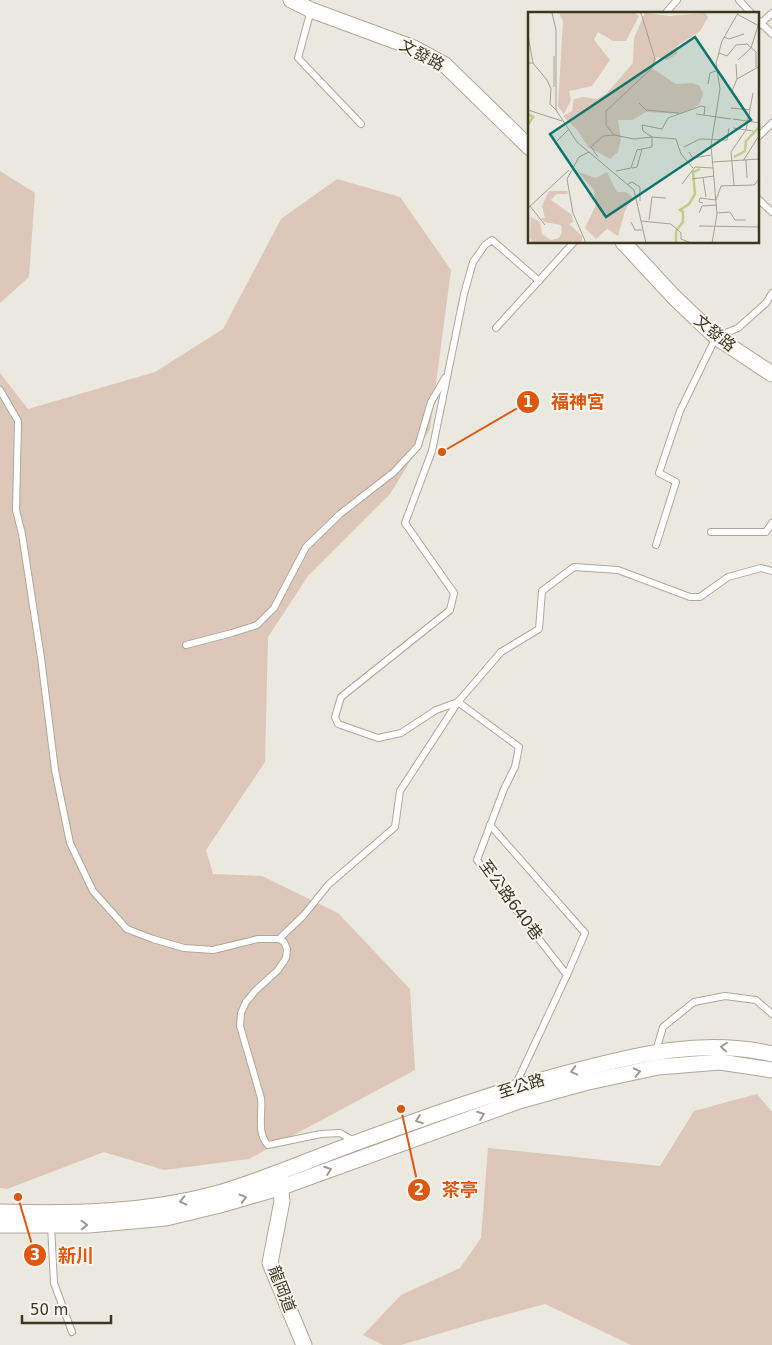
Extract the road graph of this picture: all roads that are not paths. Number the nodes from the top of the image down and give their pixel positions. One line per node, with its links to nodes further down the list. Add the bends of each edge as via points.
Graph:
1 (291, 0): 4 (street, 文發路)
2 (677, 0): 5 (lane)
3 (739, 0): 6 (lane)
4 (311, 10): 12 (lane, via 298,58); 14 (street, 文發路, via 414,48 445,65)
5 (667, 12)
6 (750, 12)
7 (772, 13): 8 (lane)
8 (760, 22)
9 (760, 24): 10 (lane)
10 (772, 34)
11 (772, 123): 13 (lane)
12 (361, 124)
13 (760, 135)
14 (528, 146)
15 (760, 201): 16 (lane)
16 (772, 212)
17 (572, 244): 19 (lane)
18 (625, 244): 22 (street, 文發路)
19 (539, 281): 21 (lane); 23 (lane, via 492,240 485,245 473,262)
20 (772, 293): 22 (lane, via 766,303 738,328)
21 (496, 328)
22 (716, 337): 24 (street, 文發路); 28 (lane, via 680,411 659,473 676,482)
23 (448, 373): 30 (lane, via 430,402 418,446 394,472 340,514 306,547 274,608 257,625); 31 (lane, via 432,451 405,523 454,593 450,610 341,698 335,717 338,724 378,738 401,733 436,710)
24 (772, 374)
25 (0, 390): 33 (lane, via 18,422 16,510 38,638 55,770 70,843 92,891 127,929 184,948 213,950 258,938)
26 (772, 523): 27 (lane, via 766,532)
27 (711, 532)
28 (656, 545)
29 (772, 571): 31 (lane, via 761,568 728,578 700,597 690,597 618,570 574,567 542,591 539,628 501,652)
30 (186, 645)
31 (458, 702): 32 (lane, 至公路640巷, via 519,746 515,767); 33 (lane, via 400,792 395,828 328,885)
32 (490, 825): 34 (lane, 至公路640巷, via 477,860); 34 (lane, via 585,933)
33 (279, 939): 41 (lane, via 287,949 286,958 256,990 241,1014 240,1026 261,1098 260,1130 263,1140 268,1145 340,1133)
34 (567, 975): 40 (lane)
35 (772, 1014): 36 (lane, via 756,1000 725,996 694,1002 663,1027)
36 (656, 1051): 37 (street, 至公路, one-way to 36, via 718,1046); 38 (street); 40 (street, 至公路, one-way to 40)
37 (772, 1054)
38 (658, 1067): 39 (street, via 720,1062); 40 (street, one-way to 38, via 584,1084)
39 (772, 1070)
40 (517, 1094): 41 (street, 至公路, one-way to 41); 42 (street, one-way to 40)
41 (356, 1143): 42 (lane); 43 (street, 至公路)
42 (361, 1158): 43 (street, one-way to 42)
43 (281, 1180): 45 (street, via 220,1205 166,1218 90,1225); 48 (street, 龍岡道, via 282,1201 270,1263)
44 (0, 1212): 45 (street)
45 (51, 1219): 46 (street); 47 (lane, via 54,1283)
46 (0, 1225)
47 (72, 1332)
48 (304, 1345)

